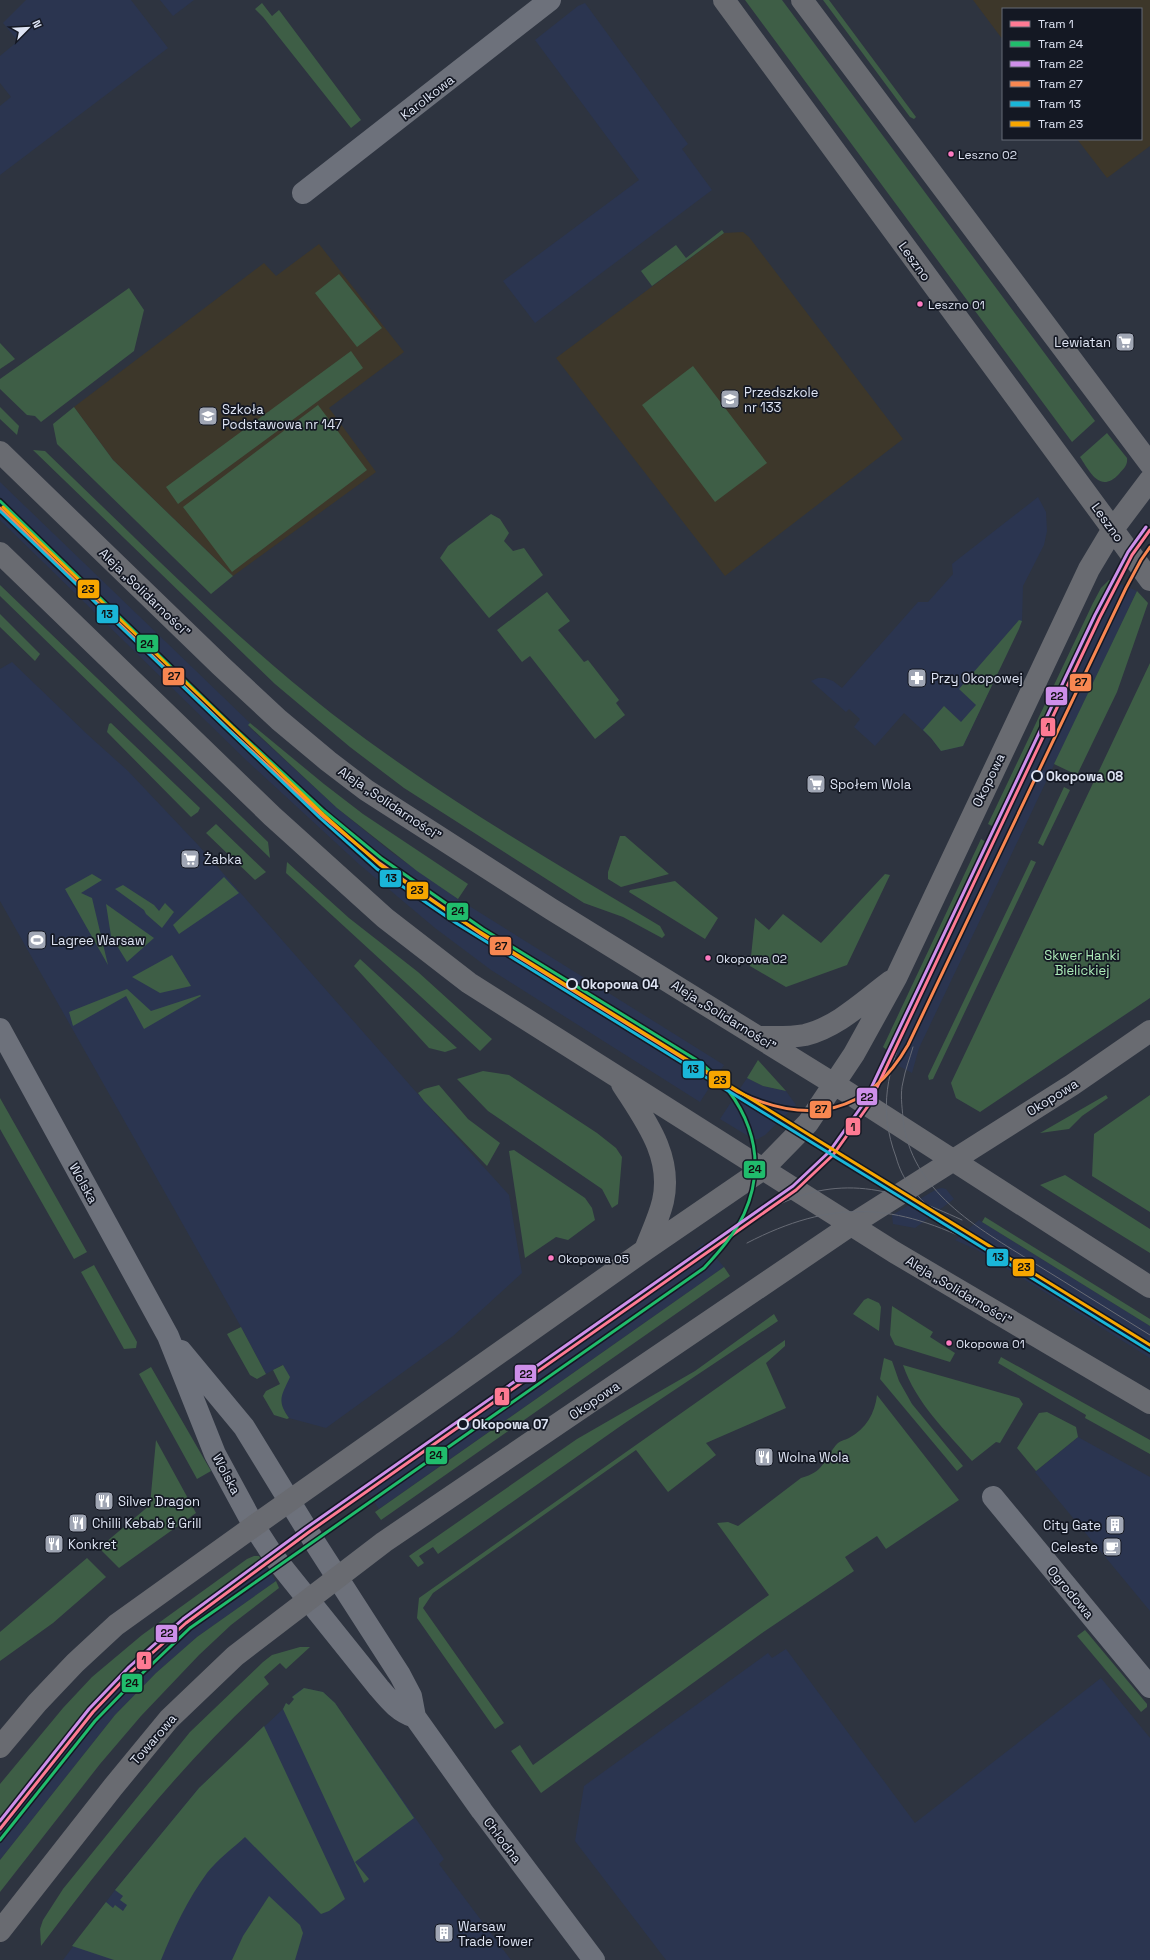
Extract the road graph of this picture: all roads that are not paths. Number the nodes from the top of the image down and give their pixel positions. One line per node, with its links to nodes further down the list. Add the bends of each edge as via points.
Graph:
1 (550, 0): 4 (street, Karolkowa)
2 (724, 0): 8 (main road, Leszno)
3 (802, 0): 6 (main road)
4 (303, 193)
5 (0, 452): 14 (main road, Aleja „Solidarności”, via 220,666 328,761 366,790 544,905)
6 (1150, 464)
7 (1150, 480): 8 (main road, Okopowa)
8 (1113, 529): 10 (main road, Leszno); 11 (main road, Okopowa, via 1086,576)
9 (0, 553): 15 (main road, via 272,816 385,918 468,983)
10 (1150, 580)
11 (896, 978): 14 (main road, via 824,1028 784,1038); 16 (main road, Okopowa, via 871,1026)
12 (0, 1030): 22 (street, Wolska)
13 (1150, 1031): 17 (main road, Okopowa, via 1072,1085)
14 (759, 1037): 16 (main road, Aleja „Solidarności”)
15 (620, 1079): 18 (main road); 20 (main road, via 651,1129 660,1148 665,1170 663,1200)
16 (834, 1084): 17 (main road, Aleja „Solidarności”); 18 (main road, Okopowa, via 799,1134)
17 (952, 1160): 19 (main road, Okopowa); 21 (main road)
18 (763, 1169): 19 (main road, Aleja „Solidarności”); 20 (main road)
19 (851, 1225): 23 (main road, Aleja „Solidarności”); 29 (main road, Okopowa)
20 (645, 1250): 25 (main road)
21 (1150, 1287)
22 (168, 1336): 25 (street, Wolska, via 244,1427); 26 (street, Wolska, via 216,1454)
23 (1150, 1403)
24 (993, 1497): 31 (street, Ogrodowa)
25 (290, 1502): 26 (main road); 27 (street, Wolska)
26 (254, 1526): 28 (street, Wolska); 33 (main road, via 116,1626 75,1663)
27 (313, 1539): 29 (street, Chłodna)
28 (279, 1562): 30 (street, Chłodna)
29 (337, 1577): 30 (main road, Towarowa); 32 (street, Chłodna, via 407,1686)
30 (309, 1598): 32 (street, Chłodna, via 396,1707); 34 (main road, Towarowa, via 235,1656 169,1719)
31 (1150, 1687)
32 (415, 1717): 35 (street, Chłodna)
33 (0, 1747)
34 (0, 1931)
35 (594, 1960)

